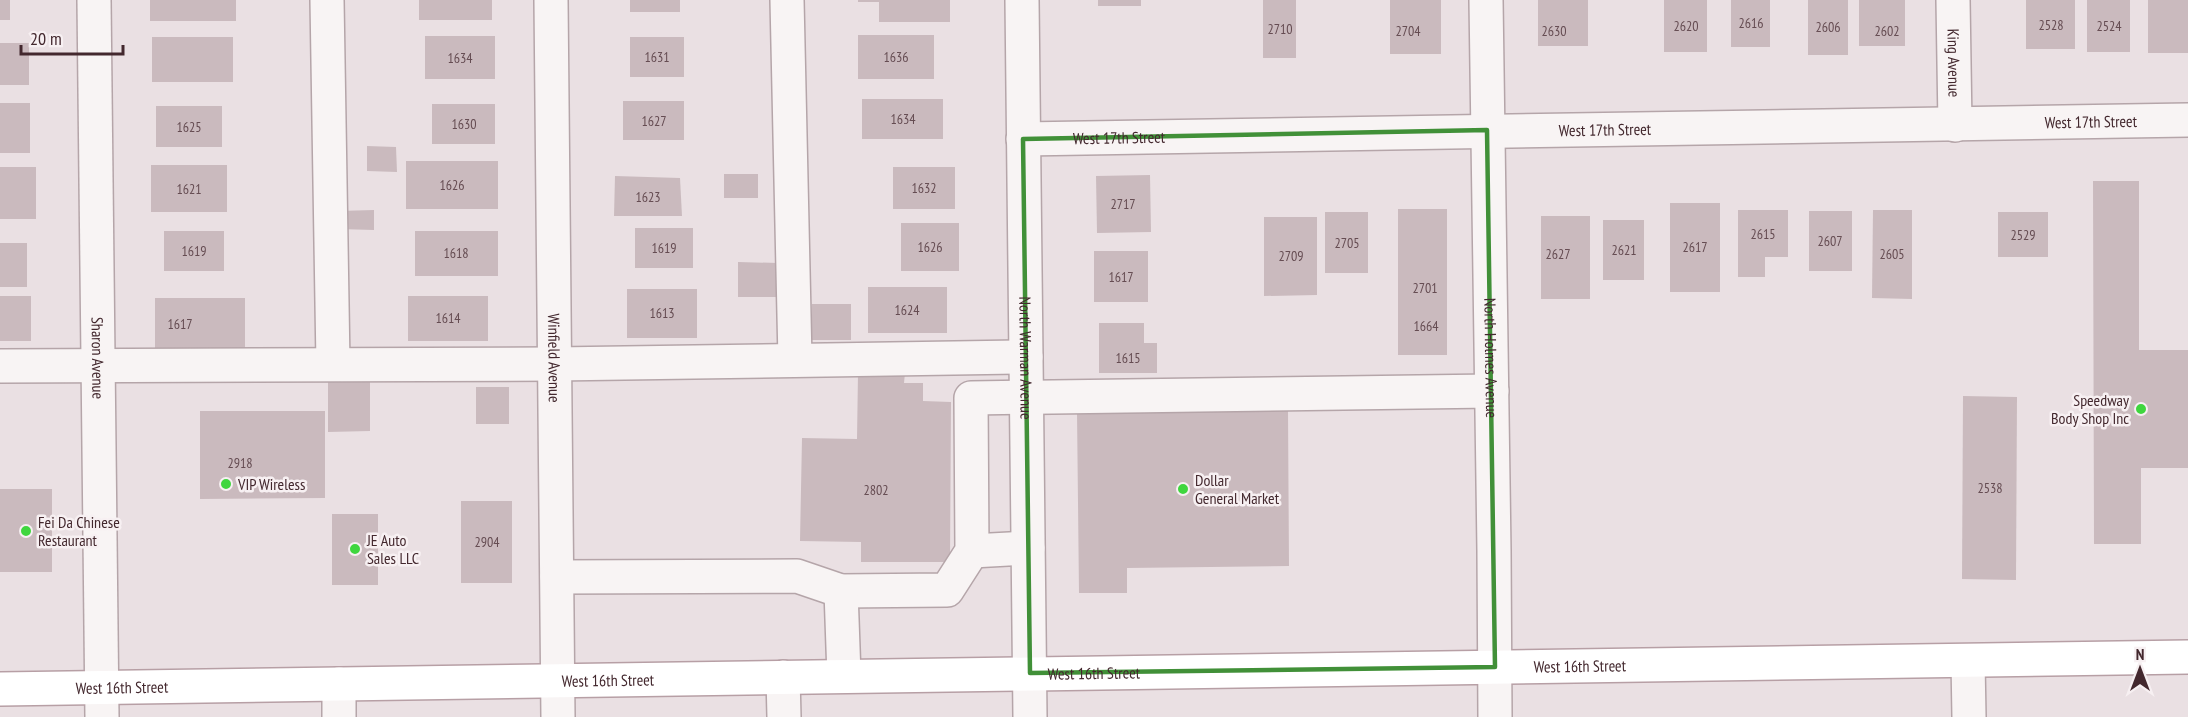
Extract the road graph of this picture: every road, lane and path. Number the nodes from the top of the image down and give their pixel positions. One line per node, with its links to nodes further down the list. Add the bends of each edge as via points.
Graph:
1 (94, 0): 16 (street, Sharon Avenue)
2 (327, 0): 14 (street)
3 (550, 0): 15 (street, Winfield Avenue)
4 (787, 0): 13 (street)
5 (1022, 0): 11 (street, North Warman Avenue)
6 (1486, 0): 10 (street, North Holmes Avenue)
7 (1953, 0): 9 (street, King Avenue)
8 (2188, 120): 9 (street, West 17th Street)
9 (1955, 124): 10 (street, West 17th Street)
10 (1487, 130): 11 (street, West 17th Street); 18 (street, North Holmes Avenue)
11 (1023, 139): 12 (street, North Warman Avenue)
12 (1026, 357): 13 (street); 19 (street, North Warman Avenue)
13 (795, 360): 15 (street)
14 (333, 364): 15 (street); 16 (street)
15 (555, 364): 22 (street, Winfield Avenue)
16 (98, 365): 17 (street); 33 (street, Sharon Avenue)
17 (0, 366)
18 (1492, 391): 19 (street); 26 (street, North Holmes Avenue)
19 (1026, 397): 20 (street, North Warman Avenue); 21 (street, via 971,398)
20 (1028, 548): 21 (street); 27 (street, North Warman Avenue)
21 (972, 551): 23 (street, via 947,590)
22 (557, 576): 23 (street, via 797,576); 30 (street, Winfield Avenue)
23 (841, 591): 28 (street)
24 (2188, 657): 25 (main road, West 16th Street)
25 (1968, 662): 26 (main road, West 16th Street); 39 (street)
26 (1495, 667): 27 (main road, West 16th Street); 38 (street, North Holmes Avenue)
27 (1030, 673): 28 (main road, West 16th Street); 37 (street, North Warman Avenue)
28 (844, 676): 29 (main road, West 16th Street)
29 (783, 677): 30 (main road, West 16th Street); 36 (street)
30 (558, 682): 31 (main road, West 16th Street); 35 (street, Winfield Avenue)
31 (339, 684): 33 (main road, West 16th Street); 34 (street)
32 (0, 689): 33 (main road, West 16th Street)
33 (102, 702)
34 (339, 717)
35 (558, 717)
36 (784, 717)
37 (1030, 717)
38 (1495, 717)
39 (1969, 717)

